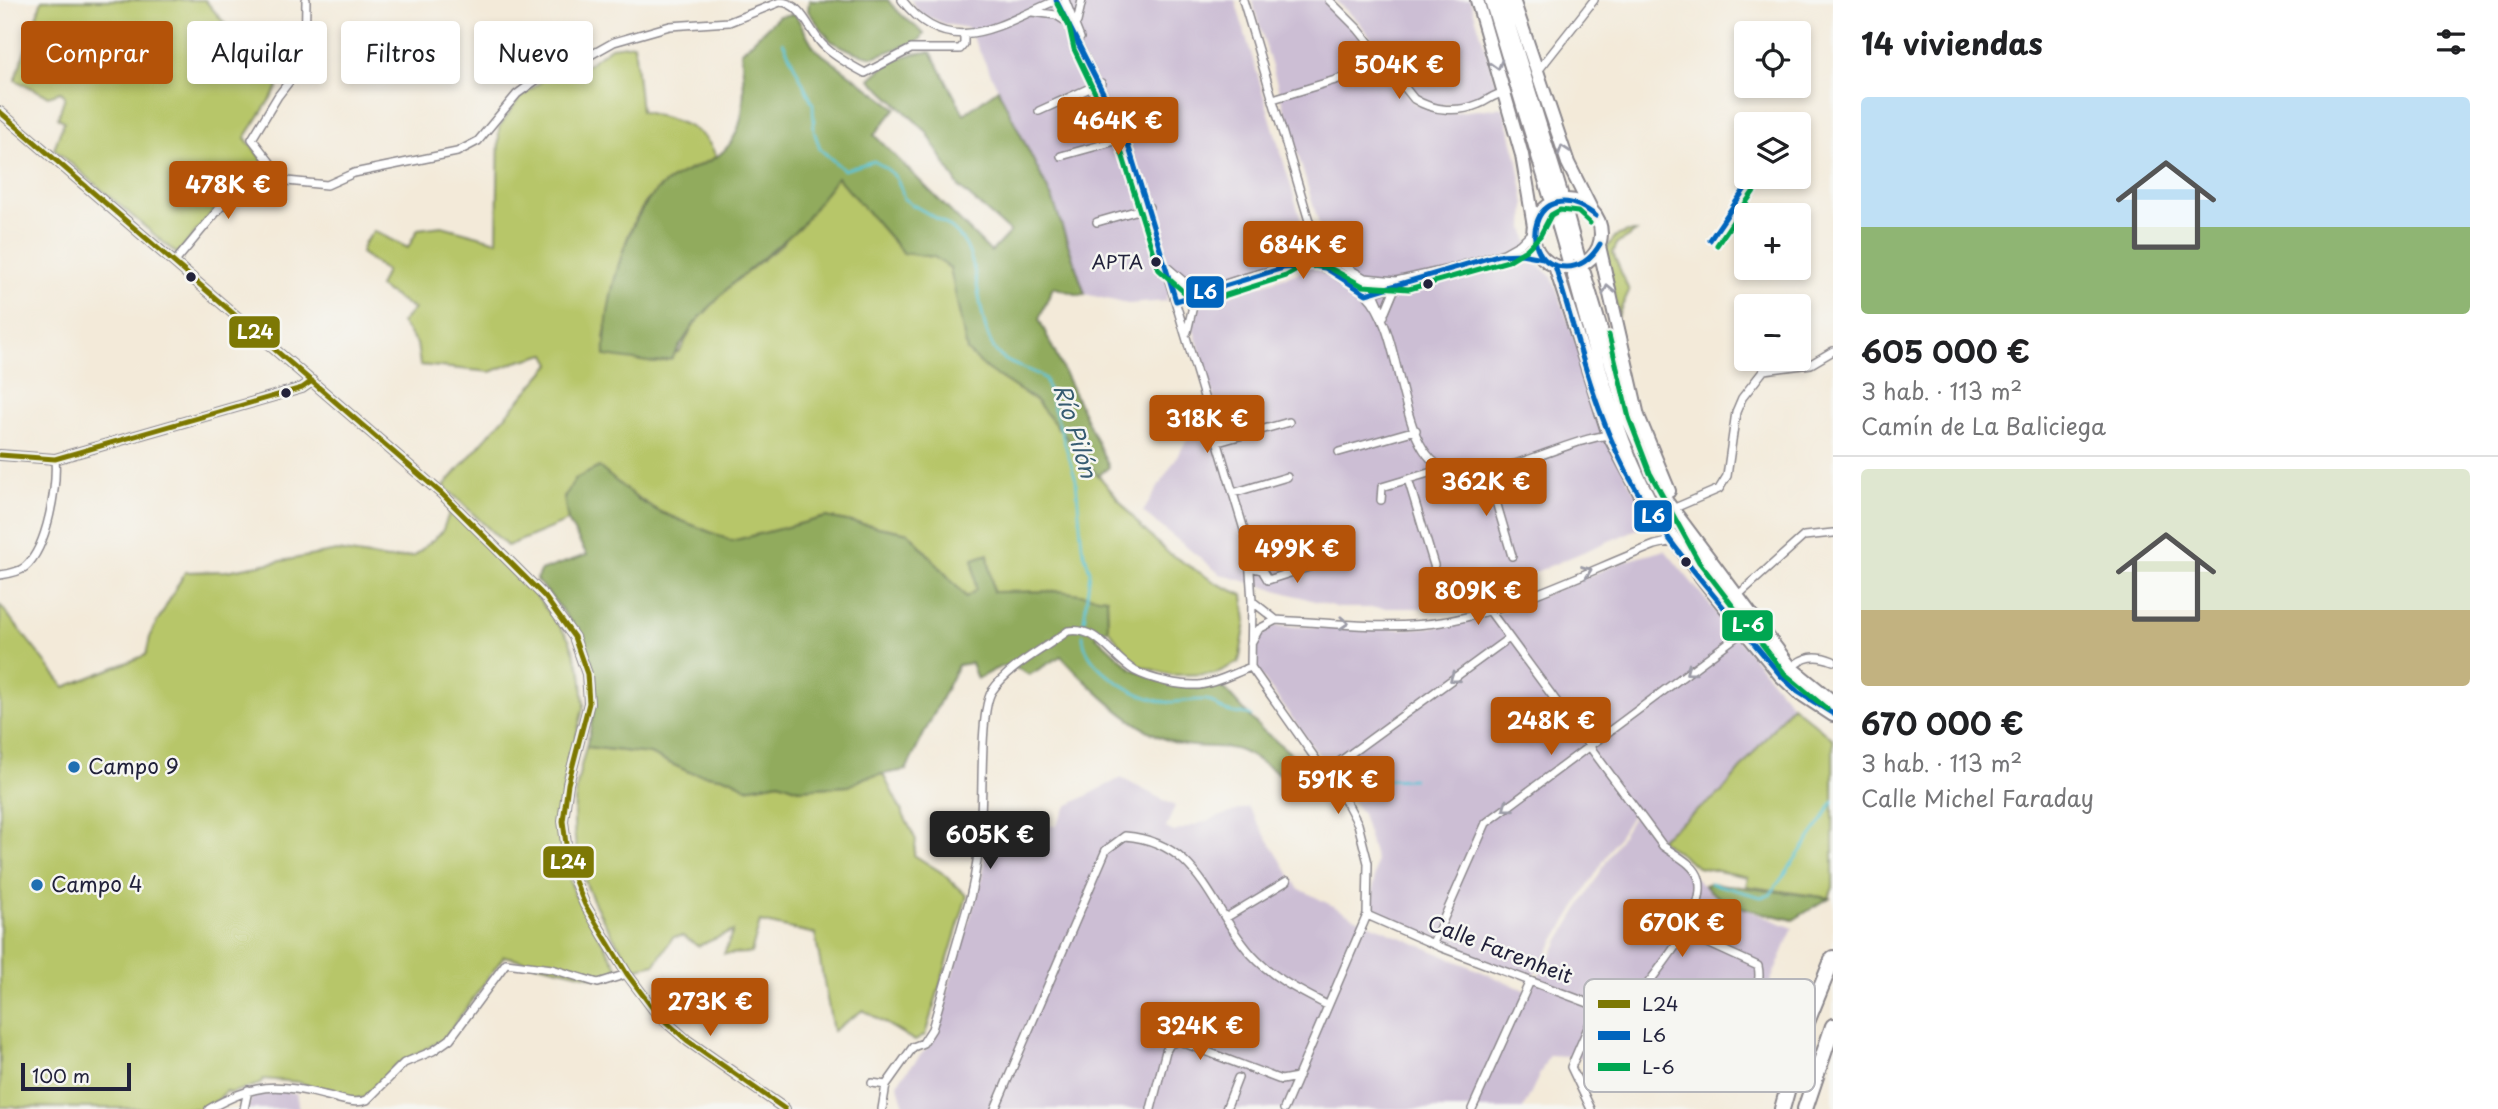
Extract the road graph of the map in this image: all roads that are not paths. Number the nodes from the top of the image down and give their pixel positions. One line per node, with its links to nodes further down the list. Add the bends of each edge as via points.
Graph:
1 (306, 0): 28 (street, via 305,61 252,139 271,162)
2 (902, 0): 16 (street, via 927,26)
3 (1040, 0): 14 (street)
4 (1057, 0): 14 (street); 15 (street); 17 (street, via 1064,3)
5 (1065, 0): 15 (street)
6 (1082, 0): 15 (street)
7 (1243, 0): 23 (street)
8 (1329, 0): 19 (street)
9 (1477, 0): 22 (highway, one-way to 22)
10 (1491, 0): 11 (highway, via 1555,195)
11 (1501, 0)
12 (1513, 0): 20 (highway)
13 (1594, 0): 20 (street)
14 (1028, 12): 15 (street, via 1056,15); 16 (street, via 984,33)
15 (1073, 23): 17 (street); 18 (street)
16 (964, 34): 28 (street, via 960,49 911,49 865,73 825,48 798,9 780,2 729,22 670,26 614,42 573,65 553,68 517,94 478,141 457,152 354,173 327,185)
17 (1080, 35): 18 (street)
18 (1082, 45): 21 (street)
19 (1388, 64): 22 (street, via 1414,99 1432,108 1480,104); 23 (street)
20 (1537, 71): 31 (highway, one-way to 20, via 1568,163)
21 (1101, 83): 24 (street); 26 (street)
22 (1505, 93): 33 (highway, via 1522,155)
23 (1273, 99): 34 (street)
24 (1039, 111)
25 (0, 112): 42 (street)
26 (1126, 138): 27 (street); 29 (street)
27 (1061, 156)
28 (277, 180): 42 (street, via 225,203)
29 (1149, 207): 32 (street); 44 (street)
30 (1560, 211): 38 (highway)
31 (1592, 211): 33 (highway, via 1574,202 1558,201 1544,209); 35 (highway, via 1601,228)
32 (1097, 222)
33 (1533, 229): 36 (street); 41 (highway, via 1536,250)
34 (1314, 236): 37 (street); 39 (street); 40 (street)
35 (1599, 246): 43 (highway, via 1579,266); 71 (highway, one-way to 35, via 1638,416)
36 (1504, 253): 41 (street); 49 (street)
37 (1318, 257): 39 (street); 40 (street); 46 (street); 47 (street)
38 (1573, 257)
39 (1299, 258): 45 (street)
40 (1331, 258): 48 (street)
41 (1543, 258): 43 (highway)
42 (174, 263): 57 (street)
43 (1555, 265): 60 (highway)
44 (1166, 266): 50 (street, via 1189,286); 53 (street)
45 (1283, 268): 46 (street); 50 (street)
46 (1294, 268): 47 (street)
47 (1325, 268): 52 (street)
48 (1365, 278): 49 (street); 51 (street)
49 (1396, 284): 51 (street); 54 (street)
50 (1212, 290): 53 (street); 55 (street, via 1193,306)
51 (1375, 292): 52 (street); 54 (street)
52 (1368, 297): 54 (street)
53 (1176, 301): 55 (street)
54 (1384, 320): 59 (street)
55 (1187, 339): 61 (street)
56 (1833, 351): 71 (street, via 1811,364 1764,370 1736,412 1727,476 1719,489)
57 (312, 381): 64 (street, via 302,388); 100 (street, via 442,494 545,597 574,637 587,674 589,703 568,783 564,838 569,867 585,905)
58 (1289, 422): 61 (street)
59 (1416, 430): 62 (street); 65 (street, via 1420,445)
60 (1609, 435): 66 (street); 73 (highway, via 1636,489)
61 (1218, 442): 69 (street)
62 (1339, 452)
63 (0, 455): 64 (street)
64 (55, 458): 80 (street, via 50,510 33,557 24,568)
65 (1436, 466): 66 (street, via 1463,474); 68 (street, via 1432,472)
66 (1487, 471): 75 (street)
67 (1287, 477): 69 (street)
68 (1408, 479): 70 (street, via 1382,487); 78 (street)
69 (1233, 494): 79 (street)
70 (1381, 500)
71 (1677, 507): 76 (highway)
72 (1833, 533): 81 (street, via 1804,536)
73 (1675, 546): 77 (highway); 83 (street, one-way to 73, via 1655,545 1668,541)
74 (1343, 556): 79 (street, via 1268,580 1262,570)
75 (1512, 556)
76 (1706, 558): 77 (highway, via 1650,474 1579,275 1616,419 1638,477); 81 (highway)
77 (1689, 560): 85 (highway)
78 (1434, 565)
79 (1250, 567): 82 (street)
80 (0, 575)
81 (1735, 597): 90 (highway)
82 (1252, 601): 84 (street); 87 (street)
83 (1489, 610): 84 (street, one-way to 83, via 1399,626 1448,621); 86 (street)
84 (1276, 620): 87 (street, via 1259,629)
85 (1744, 631): 91 (highway, via 1780,677); 92 (street, one-way to 92)
86 (1509, 638): 92 (street); 93 (street, one-way to 93)
87 (1249, 647): 89 (street)
88 (1833, 661): 90 (street, via 1814,656)
89 (1251, 667): 93 (street); 120 (street, via 1217,681 1187,685 1137,672 1089,632 1076,630 1024,662 998,685 989,697 973,887 932,1029)
90 (1791, 668): 91 (highway)
91 (1832, 708)
92 (1589, 746): 97 (street, via 1663,846 1692,867 1699,880 1693,917); 98 (street, one-way to 98, via 1486,823)
93 (1324, 773): 95 (street, via 1349,806 1365,843)
94 (1287, 881): 96 (street)
95 (1367, 915): 98 (street, Calle Farenheit); 105 (street)
96 (1227, 918): 106 (street, via 1267,971); 132 (street, via 1201,876 1186,862 1136,837 1113,842 1105,850)
97 (1684, 932): 102 (street); 103 (street, via 1758,966)
98 (1433, 943): 104 (street, Calle Farenheit)
99 (1833, 958): 108 (highway)
100 (627, 974): 121 (street, via 598,983 552,969 506,963 450,1039 404,1063 367,1100 349,1101 280,1085); 130 (street, via 656,1014)
101 (1833, 978): 111 (highway)
102 (1650, 979)
103 (1759, 979)
104 (1530, 981): 107 (street, Calle Farenheit); 136 (street)
105 (1337, 985): 106 (street); 109 (street)
106 (1313, 998): 109 (street); 110 (street)
107 (1584, 1001)
108 (1815, 1002)
109 (1328, 1005): 110 (street)
110 (1321, 1020): 116 (street)
111 (1815, 1020)
112 (1833, 1026): 119 (highway)
113 (1584, 1038): 137 (street, via 1572,1067)
114 (1833, 1047): 122 (highway)
115 (1238, 1077): 134 (street)
116 (1298, 1077): 117 (street); 127 (street)
117 (1281, 1080): 127 (street); 133 (street, via 1179,1041 1166,1051)
118 (872, 1083): 120 (street)
119 (1815, 1083)
120 (886, 1085): 131 (street)
121 (248, 1090): 128 (street); 129 (street)
122 (1815, 1090)
123 (1788, 1092): 138 (highway)
124 (1789, 1092): 138 (highway)
125 (1812, 1092): 139 (highway)
126 (1814, 1092): 139 (highway)
127 (1290, 1095): 135 (street)
128 (209, 1109)
129 (244, 1109)
130 (785, 1109)
131 (882, 1109)
132 (995, 1109)
133 (1151, 1109)
134 (1226, 1109)
135 (1284, 1109)
136 (1472, 1109)
137 (1591, 1109)
138 (1783, 1109)
139 (1807, 1109)

